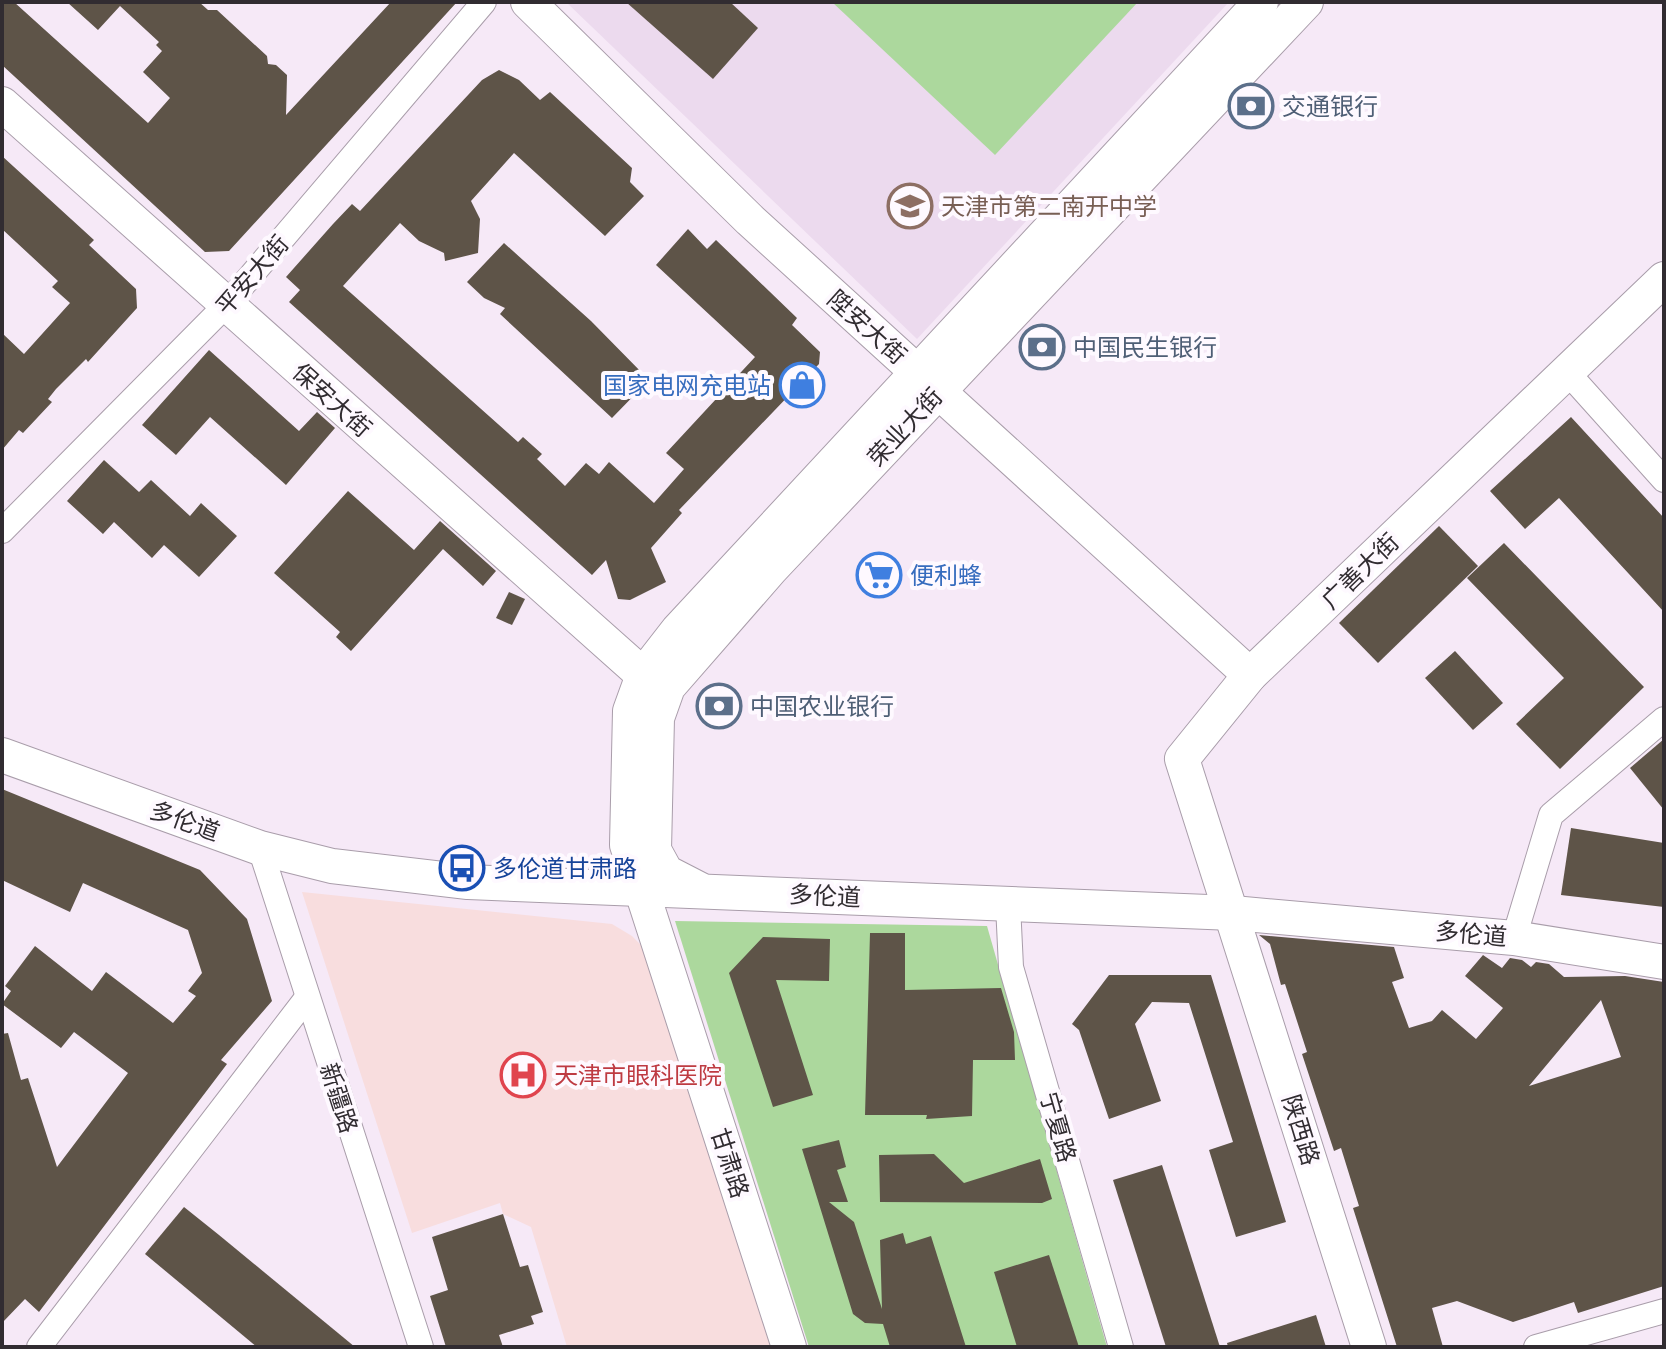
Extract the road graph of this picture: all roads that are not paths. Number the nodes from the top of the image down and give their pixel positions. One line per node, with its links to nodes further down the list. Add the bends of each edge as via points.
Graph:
1 (484, 2): 7 (street, 平安大街)
2 (528, 2): 9 (street, 陞安大街, via 750,220)
3 (1261, 2): 9 (street, 荣业大街)
4 (1306, 2): 9 (street, 荣业大街)
5 (2, 104): 7 (street, 保安大街)
6 (1664, 279): 8 (street, 广善大街)
7 (226, 305): 11 (street, 平安大街); 13 (street, 保安大街)
8 (1568, 373): 10 (street); 12 (street, 广善大街)
9 (927, 382): 12 (street, 陞安大街); 13 (street, 荣业大街, via 771,569)
10 (1664, 480)
11 (2, 531)
12 (1250, 675): 20 (street, 广善大街, via 1182,759)
13 (656, 681): 17 (street, 荣业大街, via 630,711 627,845); 18 (street, 荣业大街, via 654,850 666,872)
14 (1664, 719): 21 (street, via 1551,815)
15 (2, 755): 16 (street, 多伦道)
16 (260, 848): 17 (street, 多伦道, via 332,866 468,882); 23 (street, 新疆路)
17 (641, 887): 18 (street, 多伦道); 27 (street, 甘肃路)
18 (703, 890): 19 (street, 多伦道)
19 (1008, 905): 20 (street, 多伦道); 28 (street, 宁夏路, via 1011,967)
20 (1233, 913): 21 (street, 多伦道); 29 (street, 陕西路)
21 (1514, 938): 22 (street, 多伦道)
22 (1664, 962)
23 (306, 999): 25 (street); 26 (street, 新疆路)
24 (1664, 1311): 30 (street)
25 (39, 1347)
26 (421, 1347)
27 (789, 1347)
28 (1121, 1347)
29 (1369, 1347)
30 (1536, 1347)

